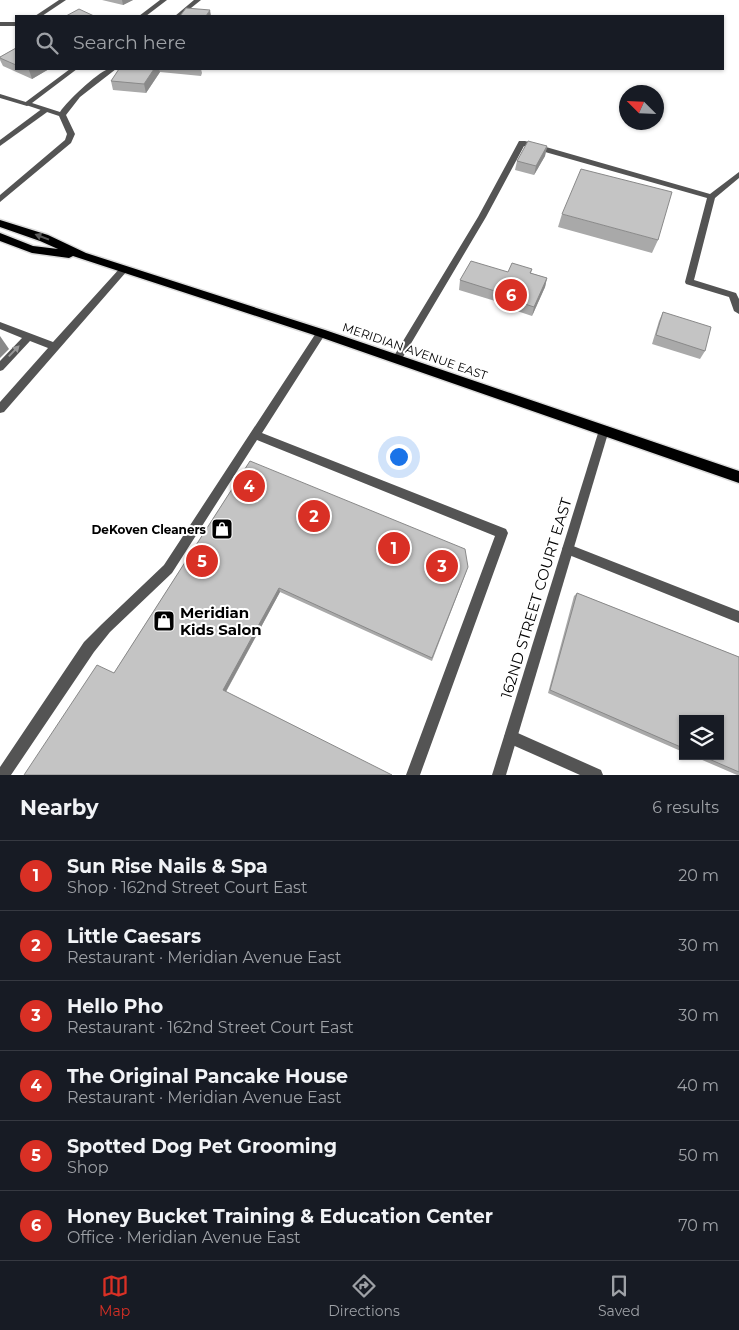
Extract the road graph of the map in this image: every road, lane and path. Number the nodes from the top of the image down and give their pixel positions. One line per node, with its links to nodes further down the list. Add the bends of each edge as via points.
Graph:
1 (63, 0): 4 (street)
2 (164, 0): 5 (street)
3 (198, 0): 6 (street)
4 (40, 15)
5 (143, 15)
6 (179, 15)
7 (0, 24): 8 (street)
8 (15, 24)
9 (73, 70): 12 (street)
10 (112, 70): 14 (street, via 81,94)
11 (0, 96): 12 (street)
12 (27, 104): 13 (street)
13 (46, 110): 14 (street); 15 (street)
14 (62, 115): 18 (street, via 71,134 68,141)
15 (0, 144)
16 (739, 174): 17 (street)
17 (711, 197): 23 (street, via 689,282 733,295); 28 (street, via 522,144)
18 (0, 199)
19 (0, 223): 21 (main road, MERIDIAN AVENUE EAST, one-way to 19, via 44,238)
20 (0, 237): 21 (main road, MERIDIAN AVENUE EAST, via 32,249)
21 (82, 256): 22 (main road, MERIDIAN AVENUE EAST)
22 (124, 269): 25 (main road, MERIDIAN AVENUE EAST); 27 (street)
23 (739, 311)
24 (0, 325): 26 (street)
25 (321, 333): 28 (main road, MERIDIAN AVENUE EAST); 32 (street)
26 (29, 336): 27 (street); 29 (street, one-way to 26)
27 (55, 347): 30 (street)
28 (397, 360): 31 (main road, MERIDIAN AVENUE EAST)
29 (0, 366)
30 (0, 409)
31 (604, 430): 33 (main road, MERIDIAN AVENUE EAST); 34 (street, 162ND STREET COURT EAST)
32 (255, 435): 37 (street, via 168,569 90,647); 38 (street, via 502,533)
33 (739, 477)
34 (568, 549): 35 (street); 36 (street, 162ND STREET COURT EAST)
35 (739, 618)
36 (511, 736): 39 (street, 162ND STREET COURT EAST); 40 (street)
37 (3, 775)
38 (413, 775)
39 (499, 775)
40 (596, 775)

